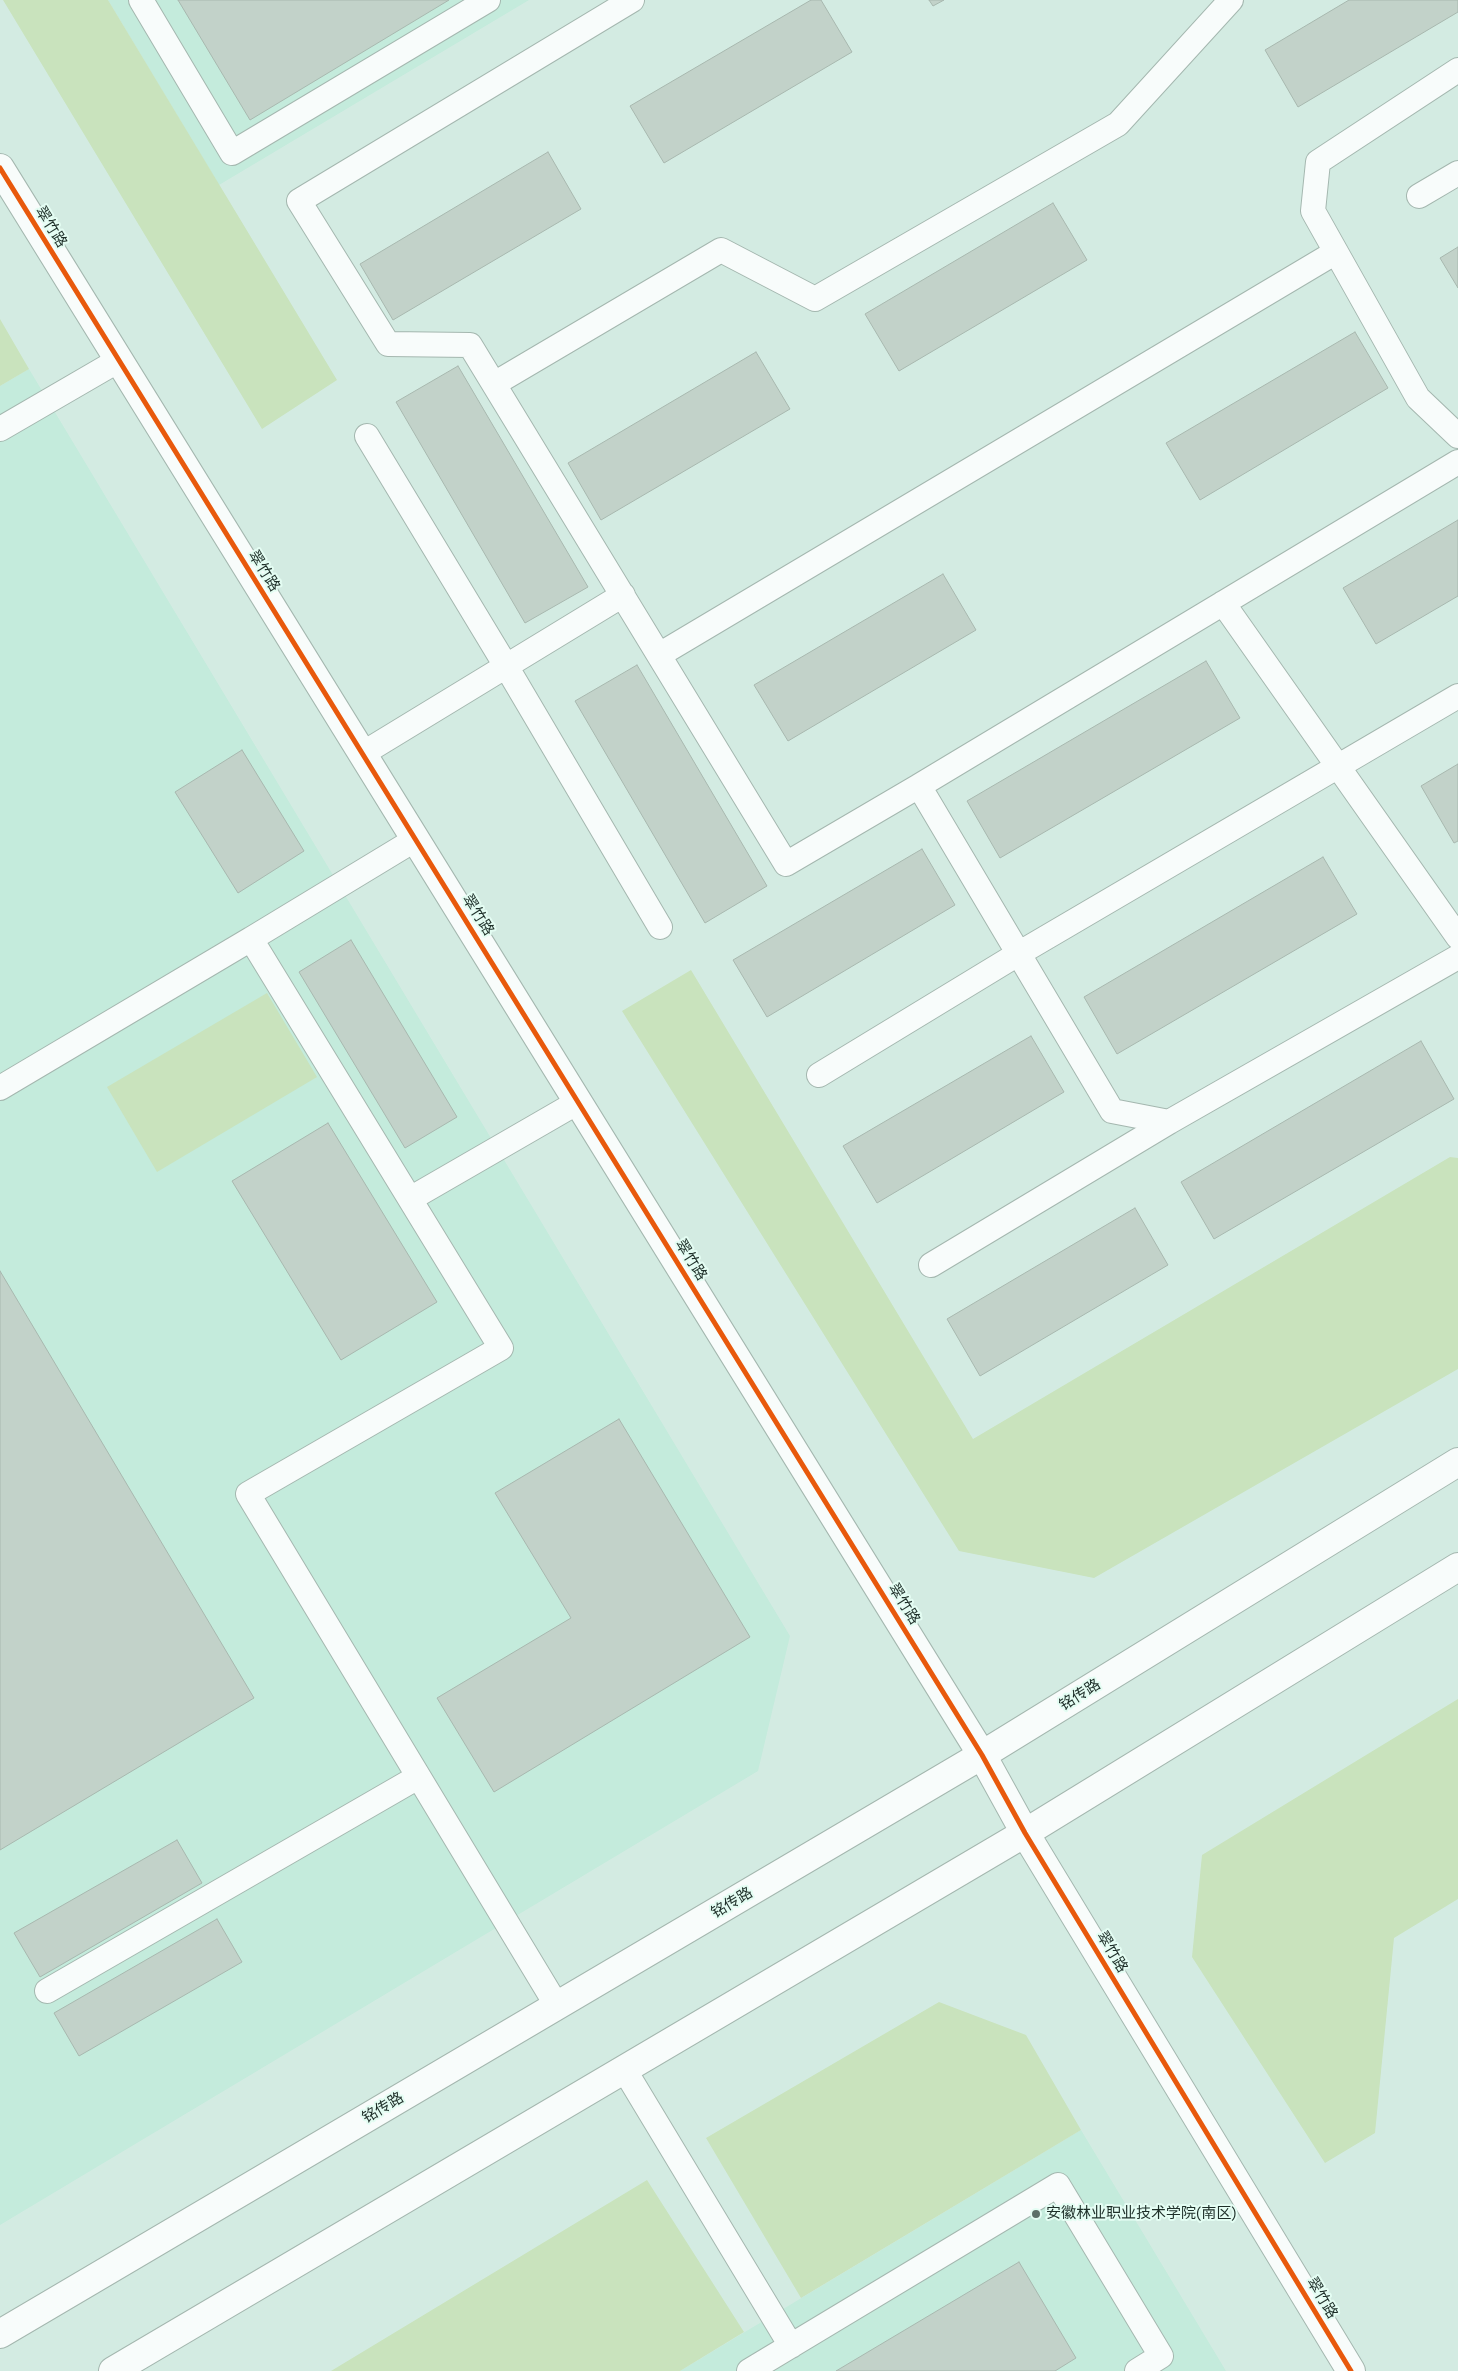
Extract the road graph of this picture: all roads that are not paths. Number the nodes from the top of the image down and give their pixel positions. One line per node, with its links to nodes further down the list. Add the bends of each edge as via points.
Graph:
1 (141, 0): 2 (lane, via 232,153)
2 (488, 0)
3 (632, 0): 11 (lane, via 299,201 388,344 470,344)
4 (1231, 0): 11 (lane, via 1118,124 815,299 721,250)
5 (1458, 70): 9 (lane, via 1318,162 1313,210)
6 (0, 168): 10 (main road, 翠竹路)
7 (1458, 174): 8 (lane)
8 (1419, 196)
9 (1336, 252): 14 (lane, via 1418,398); 18 (lane)
10 (119, 360): 12 (lane); 21 (main road, 翠竹路)
11 (494, 384): 16 (lane)
12 (0, 429)
13 (367, 436): 19 (lane)
14 (1458, 436)
15 (1458, 462): 17 (lane)
16 (623, 595): 18 (lane); 19 (lane)
17 (1223, 603): 22 (lane); 23 (lane)
18 (659, 655): 23 (lane, via 786,864)
19 (506, 666): 21 (lane); 25 (lane)
20 (1458, 696): 22 (lane)
21 (362, 754): 24 (main road, 翠竹路)
22 (1338, 767): 26 (lane); 28 (lane)
23 (919, 786): 28 (lane)
24 (416, 838): 27 (lane); 32 (main road, 翠竹路)
25 (660, 927)
26 (1458, 937)
27 (251, 939): 31 (lane); 34 (lane)
28 (1018, 954): 30 (lane); 33 (lane, via 1112,1111)
29 (1458, 957): 33 (lane)
30 (819, 1075)
31 (0, 1088)
32 (578, 1102): 34 (lane); 38 (main road, 翠竹路)
33 (1169, 1122): 35 (lane)
34 (410, 1199): 39 (lane, via 500,1348 248,1494)
35 (931, 1265)
36 (1458, 1462): 38 (main road, 铭传路)
37 (1458, 1568): 40 (main road)
38 (982, 1755): 40 (main road, 翠竹路); 42 (main road, 铭传路)
39 (418, 1777): 41 (lane); 42 (lane)
40 (1025, 1833): 43 (main road); 49 (main road, 翠竹路)
41 (47, 1991)
42 (557, 2006): 44 (main road, 铭传路)
43 (624, 2069): 45 (lane); 46 (main road)
44 (0, 2334)
45 (791, 2346): 47 (lane); 48 (lane, via 1058,2185 1161,2356)
46 (113, 2371)
47 (749, 2371)
48 (1137, 2371)
49 (1351, 2371)

